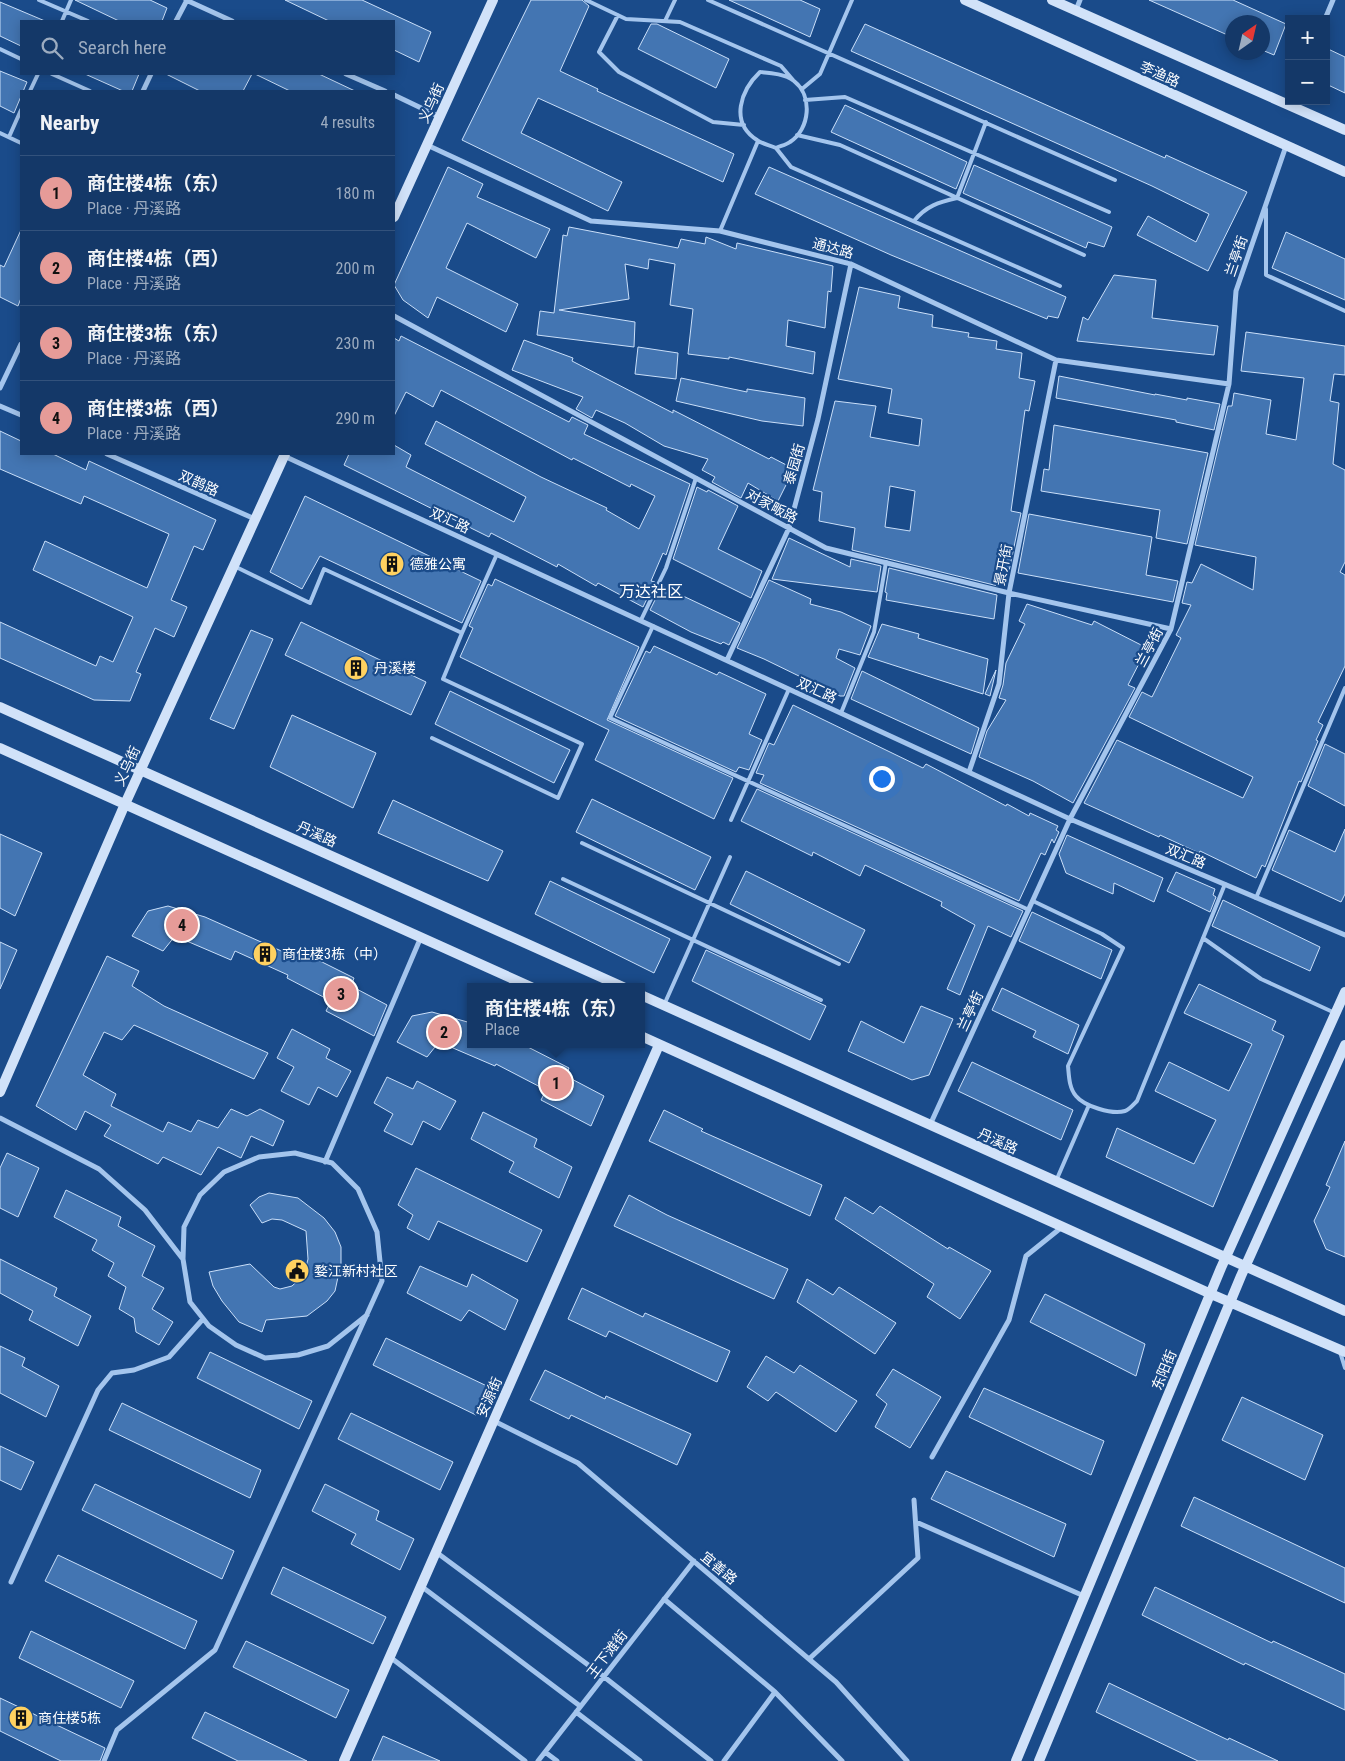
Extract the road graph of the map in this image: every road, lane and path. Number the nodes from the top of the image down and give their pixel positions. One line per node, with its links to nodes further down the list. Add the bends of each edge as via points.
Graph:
1 (39, 0): 14 (lane)
2 (71, 0): 14 (lane)
3 (186, 0): 19 (street); 20 (street)
4 (493, 0): 40 (main road, 义乌街)
5 (586, 0): 15 (lane)
6 (675, 0): 21 (lane)
7 (708, 0): 23 (lane)
8 (852, 0): 23 (lane)
9 (964, 0): 50 (main road, 李渔路)
10 (1052, 0): 13 (main road, 李渔路)
11 (1080, 0): 13 (street)
12 (1333, 0): 16 (street)
13 (1076, 10): 37 (main road, 李渔路)
14 (66, 12): 17 (lane); 18 (lane)
15 (618, 15): 21 (lane, via 626,19); 42 (lane, via 599,52 619,72 713,122)
16 (1327, 15)
17 (62, 20)
18 (86, 20)
19 (176, 20)
20 (230, 20)
21 (665, 21): 29 (lane, via 680,22 781,66)
22 (0, 50): 24 (lane)
23 (829, 53): 30 (lane, via 820,74); 41 (lane)
24 (20, 59)
25 (38, 75): 31 (lane)
26 (54, 75): 32 (lane)
27 (151, 75): 33 (street)
28 (348, 75): 34 (street)
29 (793, 80): 30 (lane); 42 (lane, via 760,72 742,97)
30 (802, 89): 36 (lane)
31 (30, 90)
32 (88, 90)
33 (143, 90)
34 (382, 90)
35 (395, 96): 40 (street)
36 (805, 100): 45 (lane, via 805,124); 52 (lane, via 845,97)
37 (1285, 100)
38 (1296, 105): 43 (main road, 李渔路)
39 (20, 112): 46 (lane)
40 (440, 117): 49 (main road, 义乌街)
41 (986, 122): 52 (lane); 54 (lane)
42 (744, 125): 47 (lane)
43 (1345, 130)
44 (0, 133): 46 (lane)
45 (797, 135): 51 (lane); 55 (lane, via 840,145)
46 (9, 137): 48 (lane)
47 (758, 141): 51 (lane); 60 (lane)
48 (20, 142)
49 (427, 145): 58 (main road, 义乌街); 60 (street, 通达路, via 591,221)
50 (1286, 146): 53 (main road, 李渔路); 56 (street, 兰亭街)
51 (776, 148): 59 (lane, via 791,167)
52 (974, 154): 55 (lane); 57 (lane)
53 (1345, 172)
54 (1116, 180)
55 (957, 198): 59 (lane, via 923,210); 61 (lane)
56 (1266, 204): 64 (lane, via 1266,275); 68 (street, 兰亭街, via 1236,291)
57 (1109, 212)
58 (395, 215)
59 (914, 221): 63 (lane)
60 (720, 231): 62 (street, 通达路)
61 (1084, 255)
62 (851, 264): 67 (street, 通达路); 76 (street, 泰园街, via 818,419)
63 (1060, 286)
64 (1345, 311)
65 (395, 317): 74 (street, 对家畈路)
66 (20, 346): 69 (street)
67 (1056, 360): 68 (street, 通达路); 80 (street, 景开街)
68 (1230, 384): 83 (street, 兰亭街)
69 (0, 388)
70 (0, 406): 71 (street)
71 (20, 416)
72 (109, 455): 75 (street, 双鹊路)
73 (285, 455): 75 (main road, 义乌街); 77 (street, 双汇路)
74 (696, 478): 76 (street, 对家畈路); 81 (lane, via 666,568)
75 (255, 520): 79 (main road, 义乌街)
76 (789, 528): 78 (street, 对家畈路, via 826,548); 85 (street, 泰园街)
77 (498, 554): 81 (street, 双汇路); 84 (lane)
78 (886, 562): 80 (street, 对家畈路); 89 (lane, via 874,632)
79 (234, 566): 84 (lane, via 310,603 324,569); 92 (main road, 义乌街)
80 (1009, 593): 83 (street, 对家畈路); 93 (street, 景开街, via 999,684)
81 (640, 620): 82 (street, 双汇路)
82 (653, 626): 85 (street, 双汇路); 94 (lane, via 610,718)
83 (1171, 629): 96 (street, 兰亭街)
84 (462, 633): 90 (lane, via 443,679 582,744 558,798)
85 (727, 660): 87 (street, 双汇路)
86 (1345, 688): 102 (lane)
87 (789, 689): 89 (street, 双汇路); 94 (lane)
88 (0, 707): 92 (main road, 丹溪路)
89 (841, 713): 93 (street, 双汇路)
90 (432, 738)
91 (0, 748): 95 (main road)
92 (141, 769): 95 (main road, 义乌街); 112 (main road, 丹溪路)
93 (969, 772): 96 (street, 双汇路)
94 (748, 781): 97 (lane); 105 (lane)
95 (125, 804): 107 (main road); 121 (main road, 义乌街)
96 (1070, 819): 101 (street, 双汇路); 103 (street, 兰亭街)
97 (731, 820)
98 (582, 843): 104 (lane)
99 (730, 857): 104 (lane)
100 (564, 879): 109 (lane)
101 (1225, 884): 102 (street, 双汇路); 108 (lane)
102 (1256, 898): 106 (street, 双汇路)
103 (1033, 901): 105 (street, 兰亭街); 122 (lane, via 1124,948 1068,1066 1070,1084 1076,1097)
104 (710, 903): 109 (lane); 110 (lane)
105 (1029, 910): 124 (street, 兰亭街)
106 (1345, 935)
107 (421, 937): 111 (main road); 125 (street)
108 (1203, 938): 117 (lane, via 1261,979); 122 (lane, via 1137,1102 1126,1111 1112,1112)
109 (693, 940): 115 (lane); 116 (lane)
110 (839, 964)
111 (522, 983)
112 (614, 983)
113 (1345, 992): 117 (main road, 东阳街)
114 (645, 997): 116 (main road, 丹溪路)
115 (821, 1000)
116 (664, 1005): 124 (main road, 丹溪路)
117 (1336, 1013): 129 (main road, 东阳街)
118 (645, 1038): 119 (main road)
119 (659, 1045): 127 (main road); 138 (main road, 安源街)
120 (1345, 1046): 130 (main road)
121 (0, 1092)
122 (1089, 1105): 126 (lane)
123 (0, 1118): 128 (street, via 99,1170 144,1210)
124 (930, 1125): 126 (main road, 丹溪路)
125 (325, 1162): 128 (street, via 295,1153 259,1157 224,1172 200,1195 184,1227); 134 (street, via 332,1163 358,1189 377,1232 382,1281)
126 (1056, 1182): 129 (main road, 丹溪路)
127 (1062, 1227): 131 (main road); 139 (street, via 1026,1256 1009,1320)
128 (183, 1259): 135 (street, via 190,1302)
129 (1226, 1259): 130 (main road, 丹溪路); 131 (main road, 东阳街)
130 (1245, 1268): 132 (main road); 133 (main road, 丹溪路)
131 (1211, 1294): 132 (main road); 146 (main road, 东阳街)
132 (1230, 1303): 136 (main road); 166 (main road)
133 (1345, 1311)
134 (367, 1315): 135 (street, via 328,1346 298,1355 265,1358 208,1326); 155 (street, via 215,1650 117,1730)
135 (203, 1318): 144 (street, via 170,1357 134,1370 112,1373 98,1390)
136 (1342, 1351): 137 (lane)
137 (1345, 1368)
138 (494, 1421): 142 (main road, 安源街); 143 (street, 宜善路, via 578,1463)
139 (932, 1457)
140 (914, 1500): 141 (street)
141 (916, 1522): 146 (street); 149 (street, via 918,1558)
142 (436, 1552): 145 (main road, 安源街); 150 (street)
143 (694, 1561): 147 (street, 王下滩街); 149 (street, 宜善路)
144 (11, 1582)
145 (421, 1586): 148 (main road, 安源街); 152 (street)
146 (1084, 1596): 165 (main road, 东阳街)
147 (664, 1599): 150 (street, 王下滩街); 151 (street)
148 (390, 1657): 156 (main road, 安源街); 157 (street)
149 (809, 1659): 164 (street, 宜善路, via 836,1682)
150 (603, 1676): 152 (street, 王下滩街); 161 (street)
151 (775, 1692): 162 (street); 163 (street)
152 (580, 1706): 153 (street, 王下滩街)
153 (576, 1712): 154 (street, 王下滩街); 160 (street)
154 (545, 1752): 158 (street, 王下滩街); 159 (street)
155 (104, 1761)
156 (344, 1761)
157 (525, 1761)
158 (538, 1761)
159 (557, 1761)
160 (640, 1761)
161 (711, 1761)
162 (724, 1761)
163 (842, 1761)
164 (907, 1761)
165 (1016, 1761)
166 (1039, 1761)

